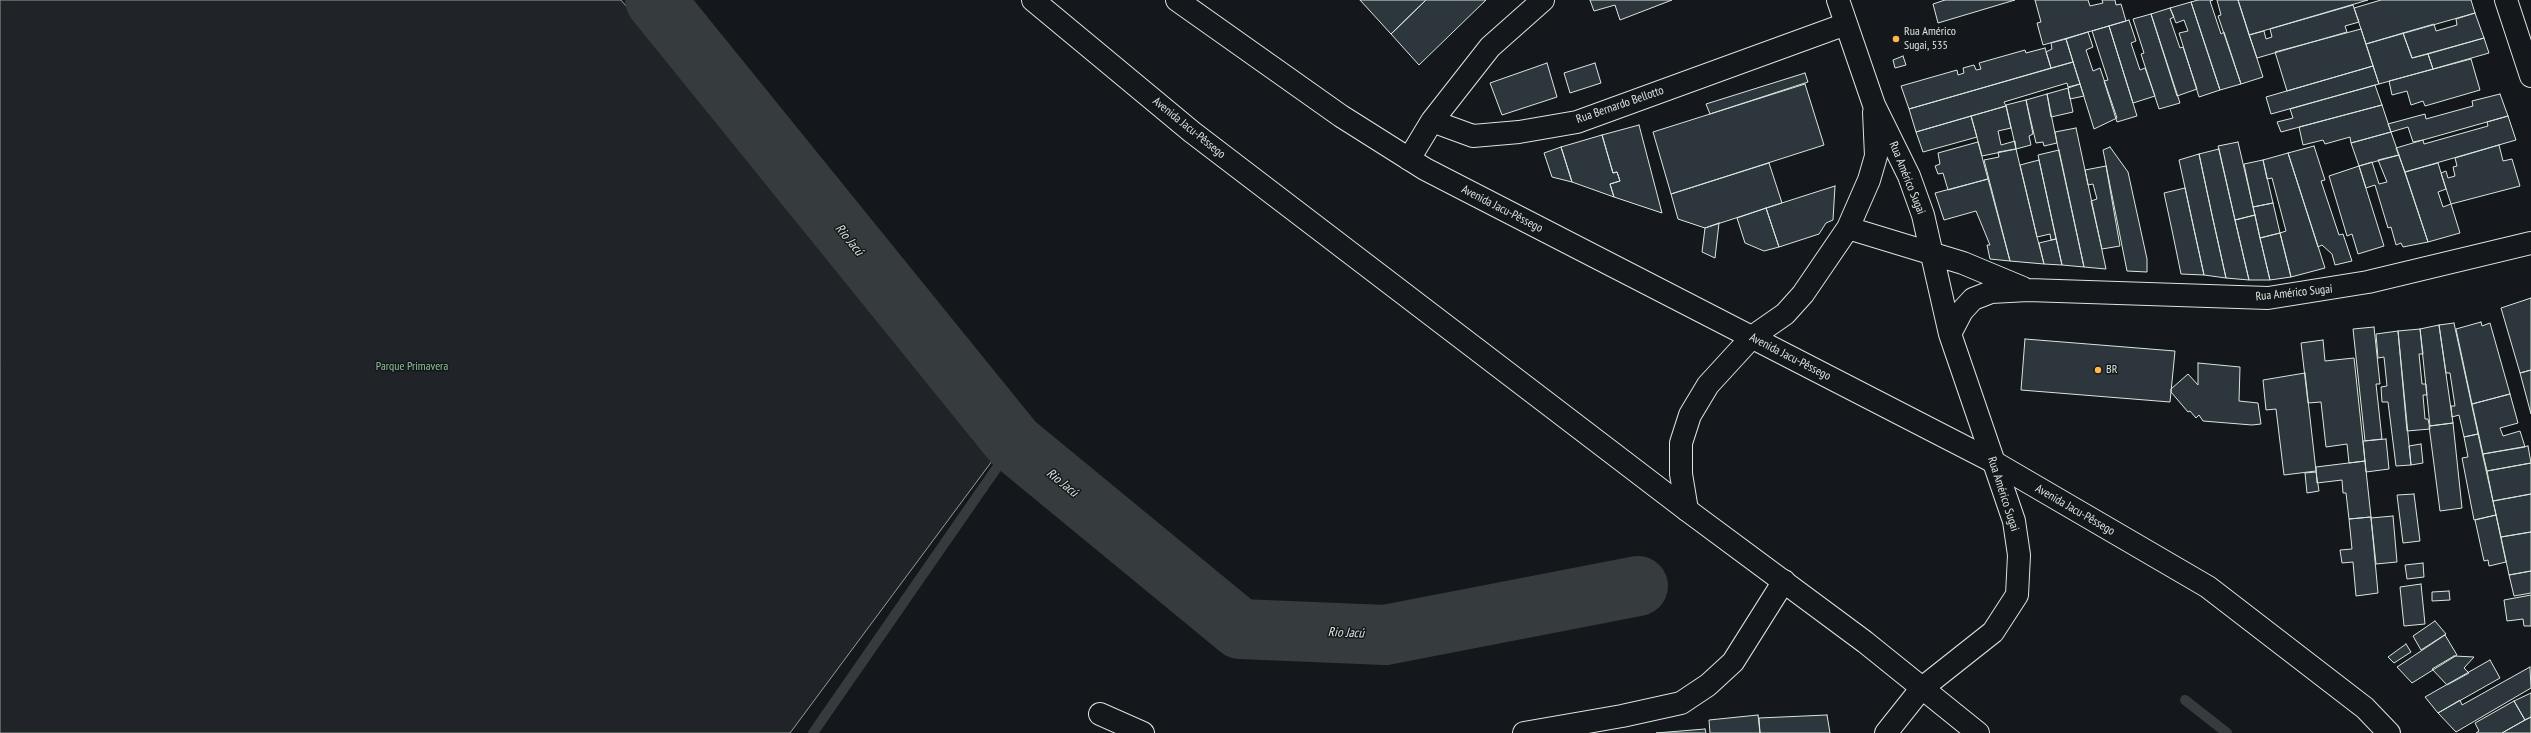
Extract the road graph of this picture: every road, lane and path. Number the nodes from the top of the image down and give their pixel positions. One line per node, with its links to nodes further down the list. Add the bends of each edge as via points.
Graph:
1 (1033, 0): 18 (main road, Avenida Jacu-Pêssego, via 1192,132)
2 (1177, 0): 10 (main road, Avenida Jacu-Pêssego, via 1341,116)
3 (1543, 0): 9 (main road, via 1490,48)
4 (1838, 0): 6 (main road, Rua Américo Sugai)
5 (2506, 0): 7 (main road)
6 (1846, 24): 8 (main road, Rua Américo Sugai); 9 (main road, Rua Bernardo Bellotto, via 1577,122 1519,132 1473,136)
7 (2531, 76)
8 (1874, 105): 11 (main road, Rua Américo Sugai, via 1876,156 1869,180); 13 (main road, Rua Américo Sugai, via 1909,176)
9 (1432, 121): 10 (main road)
10 (1409, 159): 16 (main road, Avenida Jacu-Pêssego)
11 (1848, 228): 13 (main road, Rua Américo Sugai); 16 (main road, Rua Américo Sugai, via 1803,294 1785,314)
12 (2531, 243): 14 (main road, Rua Américo Sugai, via 2368,282 2268,298)
13 (1933, 254): 14 (main road, Rua Américo Sugai, via 1963,263); 15 (main road, Rua Américo Sugai)
14 (2028, 290): 15 (main road, Rua Américo Sugai, via 1991,292 1973,299 1962,310)
15 (1950, 334): 17 (main road, Rua Américo Sugai)
16 (1752, 337): 17 (main road, Avenida Jacu-Pêssego); 18 (main road, Rua Américo Sugai, via 1708,385 1690,415 1681,443 1681,474)
17 (1992, 461): 20 (main road, Rua Américo Sugai, via 2014,521 2019,555 2017,595 1993,632); 26 (main road, Avenida Jacu-Pêssego, via 2208,588 2365,708)
18 (1687, 510): 19 (main road, Avenida Jacu-Pêssego)
19 (1784, 581): 20 (main road, Avenida Jacu-Pêssego, via 1865,642); 23 (main road, via 1733,662 1708,685 1681,703)
20 (1921, 689): 24 (main road, Rua Américo Sugai); 25 (main road, Avenida Jacu-Pêssego)
21 (1100, 714): 22 (main road)
22 (1143, 733)
23 (1524, 733)
24 (1886, 733)
25 (1978, 733)
26 (2389, 733)

